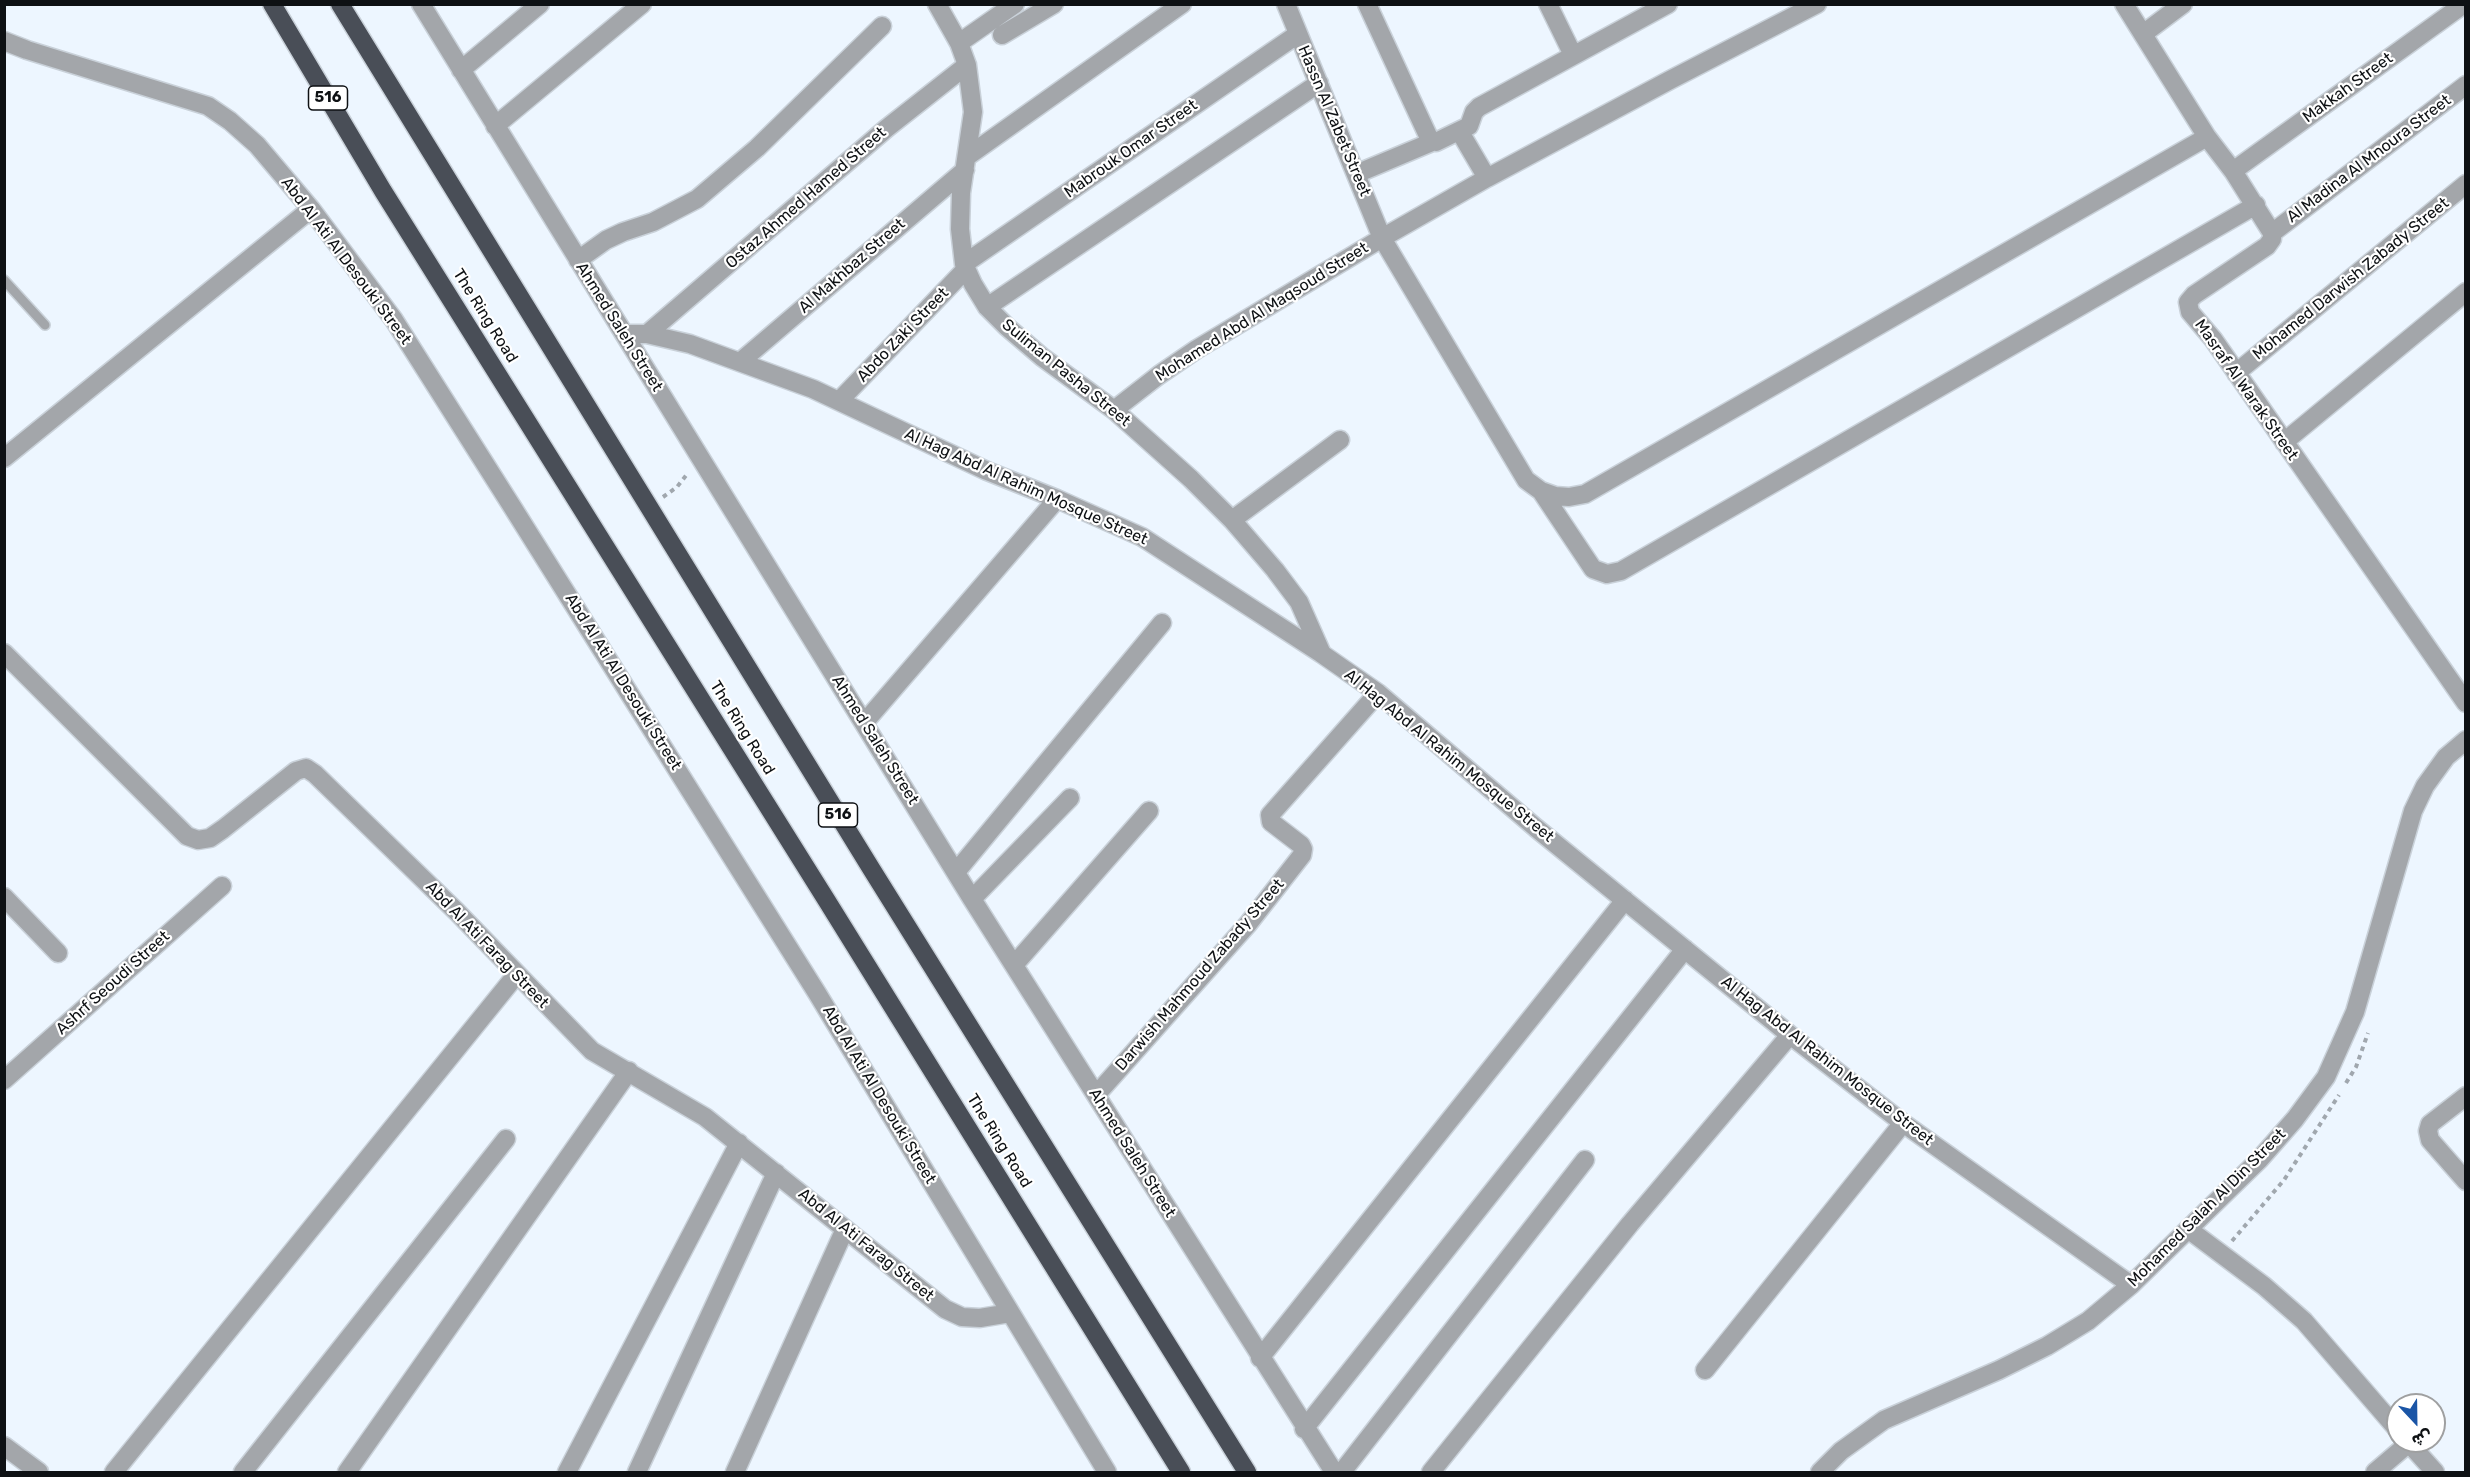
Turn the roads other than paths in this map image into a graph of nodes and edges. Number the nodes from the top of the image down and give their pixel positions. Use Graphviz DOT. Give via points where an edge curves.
graph roads {
  1 [pos="272,4"];
  2 [pos="340,4"];
  3 [pos="421,4"];
  4 [pos="540,4"];
  5 [pos="642,4"];
  6 [pos="937,4"];
  7 [pos="1015,4"];
  8 [pos="1054,4"];
  9 [pos="1182,4"];
  10 [pos="1286,4"];
  11 [pos="1367,4"];
  12 [pos="1548,4"];
  13 [pos="1668,4"];
  14 [pos="1818,4"];
  15 [pos="2124,4"];
  16 [pos="2183,4"];
  17 [pos="2464,4"];
  18 [pos="882,26"];
  19 [pos="1298,34"];
  20 [pos="2143,34"];
  21 [pos="1002,36"];
  22 [pos="4,41"];
  23 [pos="959,43"];
  24 [pos="1573,55"];
  25 [pos="967,65"];
  26 [pos="461,70"];
  27 [pos="1319,83"];
  28 [pos="2466,85"];
  29 [pos="495,126"];
  30 [pos="1460,132"];
  31 [pos="2207,137"];
  32 [pos="1432,142"];
  33 [pos="966,163"];
  34 [pos="2233,171"];
  35 [pos="1356,174"];
  36 [pos="1487,178"];
  37 [pos="2466,184"];
  38 [pos="2256,205"];
  39 [pos="311,209"];
  40 [pos="2272,233"];
  41 [pos="1382,238"];
  42 [pos="578,260"];
  43 [pos="965,267"];
  44 [pos="4,280"];
  45 [pos="2466,292"];
  46 [pos="987,307"];
  47 [pos="45,325"];
  48 [pos="624,334"];
  49 [pos="647,334"];
  50 [pos="740,362"];
  51 [pos="2236,373"];
  52 [pos="839,401"];
  53 [pos="1114,410"];
  54 [pos="1340,440"];
  55 [pos="2284,442"];
  56 [pos="4,458"];
  57 [pos="1541,491"];
  58 [pos="1057,499"];
  59 [pos="1232,520"];
  60 [pos="1162,623"];
  61 [pos="4,653"];
  62 [pos="1322,654"];
  63 [pos="1378,693"];
  64 [pos="2466,703"];
  65 [pos="864,723"];
  66 [pos="2466,740"];
  67 [pos="1070,798"];
  68 [pos="1149,810"];
  69 [pos="956,872"];
  70 [pos="222,886"];
  71 [pos="4,897"];
  72 [pos="972,898"];
  73 [pos="1625,900"];
  74 [pos="1685,949"];
  75 [pos="58,953"];
  76 [pos="1014,965"];
  77 [pos="517,974"];
  78 [pos="1790,1035"];
  79 [pos="629,1071"];
  80 [pos="4,1080"];
  81 [pos="1096,1095"];
  82 [pos="2466,1096"];
  83 [pos="1904,1123"];
  84 [pos="506,1139"];
  85 [pos="739,1143"];
  86 [pos="1585,1160"];
  87 [pos="776,1173"];
  88 [pos="2466,1181"];
  89 [pos="846,1229"];
  90 [pos="2188,1229"];
  91 [pos="2132,1285"];
  92 [pos="1010,1314"];
  93 [pos="1260,1358"];
  94 [pos="1705,1370"];
  95 [pos="2386,1416"];
  96 [pos="1304,1429"];
  97 [pos="4,1446"];
  98 [pos="2392,1453"];
  99 [pos="2418,1453"];
  100 [pos="39,1473"];
  101 [pos="114,1473"];
  102 [pos="243,1473"];
  103 [pos="347,1473"];
  104 [pos="567,1473"];
  105 [pos="637,1473"];
  106 [pos="735,1473"];
  107 [pos="1107,1473"];
  108 [pos="1181,1473"];
  109 [pos="1247,1473"];
  110 [pos="1334,1473"];
  111 [pos="1342,1473"];
  112 [pos="1431,1473"];
  113 [pos="1820,1473"];
  114 [pos="2375,1473"];
  115 [pos="2435,1473"];
  1 -- 108 [label="highway, The Ring Road / 516" via="383,191"];
  2 -- 109 [label="highway, 516"];
  3 -- 26 [label="street, Ahmed Saleh Street"];
  4 -- 26 [label="street"];
  5 -- 29 [label="street"];
  6 -- 23 [label="street, Suliman Pasha Street"];
  7 -- 23 [label="street"];
  8 -- 21 [label="street"];
  9 -- 33 [label="street, Al Makhbaz Street"];
  10 -- 19 [label="street, Hassn Al Zabet Street"];
  11 -- 32 [label="street"];
  12 -- 24 [label="street"];
  13 -- 24 [label="street"];
  14 -- 36 [label="street, Mohamed Abd Al Maqsoud Street"];
  15 -- 20 [label="street"];
  16 -- 20 [label="street"];
  17 -- 34 [label="street, Makkah Street"];
  18 -- 42 [label="street" via="757,148 697,200 614,236"];
  19 -- 27 [label="street, Hassn Al Zabet Street"];
  19 -- 43 [label="street, Mabrouk Omar Street"];
  20 -- 31 [label="street"];
  22 -- 39 [label="street, Abd Al Ati Al Desouki Street" via="207,106 257,145"];
  23 -- 25 [label="street, Suliman Pasha Street"];
  24 -- 30 [label="street" via="1479,107 1469,126"];
  25 -- 33 [label="street, Suliman Pasha Street" via="973,112"];
  25 -- 49 [label="street, Ostaz Ahmed Hamed Street" via="887,128"];
  26 -- 29 [label="street, Ahmed Saleh Street"];
  27 -- 35 [label="street, Hassn Al Zabet Street"];
  27 -- 46 [label="street"];
  28 -- 40 [label="street, Al Madina Al Mnoura Street"];
  29 -- 42 [label="street, Ahmed Saleh Street"];
  30 -- 32 [label="street"];
  30 -- 36 [label="street"];
  31 -- 34 [label="street"];
  31 -- 57 [label="street" via="1585,494 1569,497"];
  32 -- 35 [label="street"];
  33 -- 43 [label="street, Suliman Pasha Street" via="960,229"];
  33 -- 50 [label="street, Al Makhbaz Street"];
  34 -- 38 [label="street"];
  35 -- 41 [label="street, Hassn Al Zabet Street"];
  36 -- 41 [label="street, Mohamed Abd Al Maqsoud Street"];
  37 -- 51 [label="street, Mohamed Darwish Zabady Street"];
  38 -- 40 [label="street"];
  38 -- 57 [label="street, Hassn Al Zabet Street" via="1621,571 1607,574 1593,569"];
  39 -- 56 [label="street"];
  39 -- 92 [label="street, Abd Al Ati Al Desouki Street" via="394,320 513,508 818,993"];
  40 -- 51 [label="street, Masraf Al Warak Street" via="2267,246 2188,302 2190,312"];
  41 -- 53 [label="street, Mohamed Abd Al Maqsoud Street" via="1197,349"];
  41 -- 57 [label="street, Hassn Al Zabet Street" via="1526,480"];
  42 -- 48 [label="street, Ahmed Saleh Street"];
  43 -- 46 [label="street, Suliman Pasha Street"];
  43 -- 52 [label="street, Abdo Zaki Street"];
  44 -- 47 [label="lane"];
  45 -- 55 [label="street"];
  46 -- 53 [label="street, Suliman Pasha Street" via="1042,357"];
  48 -- 49 [label="street, Al Hag Abd Al Rahim Mosque Street"];
  48 -- 65 [label="street, Ahmed Saleh Street"];
  49 -- 50 [label="street, Al Hag Abd Al Rahim Mosque Street"];
  50 -- 52 [label="street, Al Hag Abd Al Rahim Mosque Street"];
  51 -- 55 [label="street, Masraf Al Warak Street"];
  52 -- 58 [label="street, Al Hag Abd Al Rahim Mosque Street" via="987,471"];
  53 -- 59 [label="street, Suliman Pasha Street"];
  54 -- 59 [label="street"];
  55 -- 64 [label="street, Masraf Al Warak Street"];
  58 -- 62 [label="street, Al Hag Abd Al Rahim Mosque Street" via="1142,537"];
  58 -- 65 [label="street"];
  59 -- 62 [label="street, Suliman Pasha Street" via="1299,602"];
  60 -- 69 [label="street"];
  61 -- 77 [label="street, Abd Al Ati Farag Street" via="187,836 198,840 210,838 296,771 306,768"];
  62 -- 63 [label="street, Al Hag Abd Al Rahim Mosque Street"];
  63 -- 73 [label="street, Al Hag Abd Al Rahim Mosque Street"];
  63 -- 81 [label="street, Darwish Mahmoud Zabady Street" via="1270,815 1271,822 1301,845 1302,855 1248,924"];
  65 -- 69 [label="street, Ahmed Saleh Street"];
  66 -- 90 [label="street, Mohamed Salah Al Din Street" via="2446,757 2413,811 2355,1012 2326,1077 2259,1160"];
  67 -- 72 [label="street"];
  68 -- 76 [label="street"];
  69 -- 72 [label="street, Ahmed Saleh Street"];
  70 -- 80 [label="street, Ashrf Seoudi Street"];
  71 -- 75 [label="street"];
  72 -- 76 [label="street, Ahmed Saleh Street"];
  73 -- 74 [label="street, Al Hag Abd Al Rahim Mosque Street"];
  73 -- 93 [label="street"];
  74 -- 78 [label="street, Al Hag Abd Al Rahim Mosque Street"];
  74 -- 96 [label="street"];
  76 -- 81 [label="street, Ahmed Saleh Street"];
  77 -- 79 [label="street, Abd Al Ati Farag Street" via="592,1051"];
  77 -- 101 [label="street"];
  78 -- 83 [label="street, Al Hag Abd Al Rahim Mosque Street"];
  78 -- 112 [label="street" via="1630,1224"];
  79 -- 85 [label="street, Abd Al Ati Farag Street" via="705,1117"];
  79 -- 103 [label="street"];
  81 -- 93 [label="street, Ahmed Saleh Street"];
  82 -- 88 [label="street" via="2430,1124 2428,1131 2430,1140"];
  83 -- 91 [label="street, Al Hag Abd Al Rahim Mosque Street"];
  83 -- 94 [label="street"];
  84 -- 102 [label="street"];
  85 -- 87 [label="street, Abd Al Ati Farag Street"];
  85 -- 104 [label="street"];
  86 -- 111 [label="street"];
  87 -- 89 [label="street, Abd Al Ati Farag Street"];
  87 -- 105 [label="street"];
  89 -- 92 [label="street, Abd Al Ati Farag Street" via="945,1309 962,1317"];
  89 -- 106 [label="street"];
  90 -- 91 [label="street, Mohamed Salah Al Din Street"];
  90 -- 95 [label="street" via="2304,1321"];
  91 -- 113 [label="street, Mohamed Salah Al Din Street" via="2088,1321 2047,1346 1884,1420 1841,1451"];
  92 -- 107 [label="street, Abd Al Ati Al Desouki Street"];
  93 -- 96 [label="street, Ahmed Saleh Street"];
  96 -- 110 [label="street, Ahmed Saleh Street"];
  97 -- 100 [label="street"];
  98 -- 114 [label="street"];
  99 -- 115 [label="street"];
}
